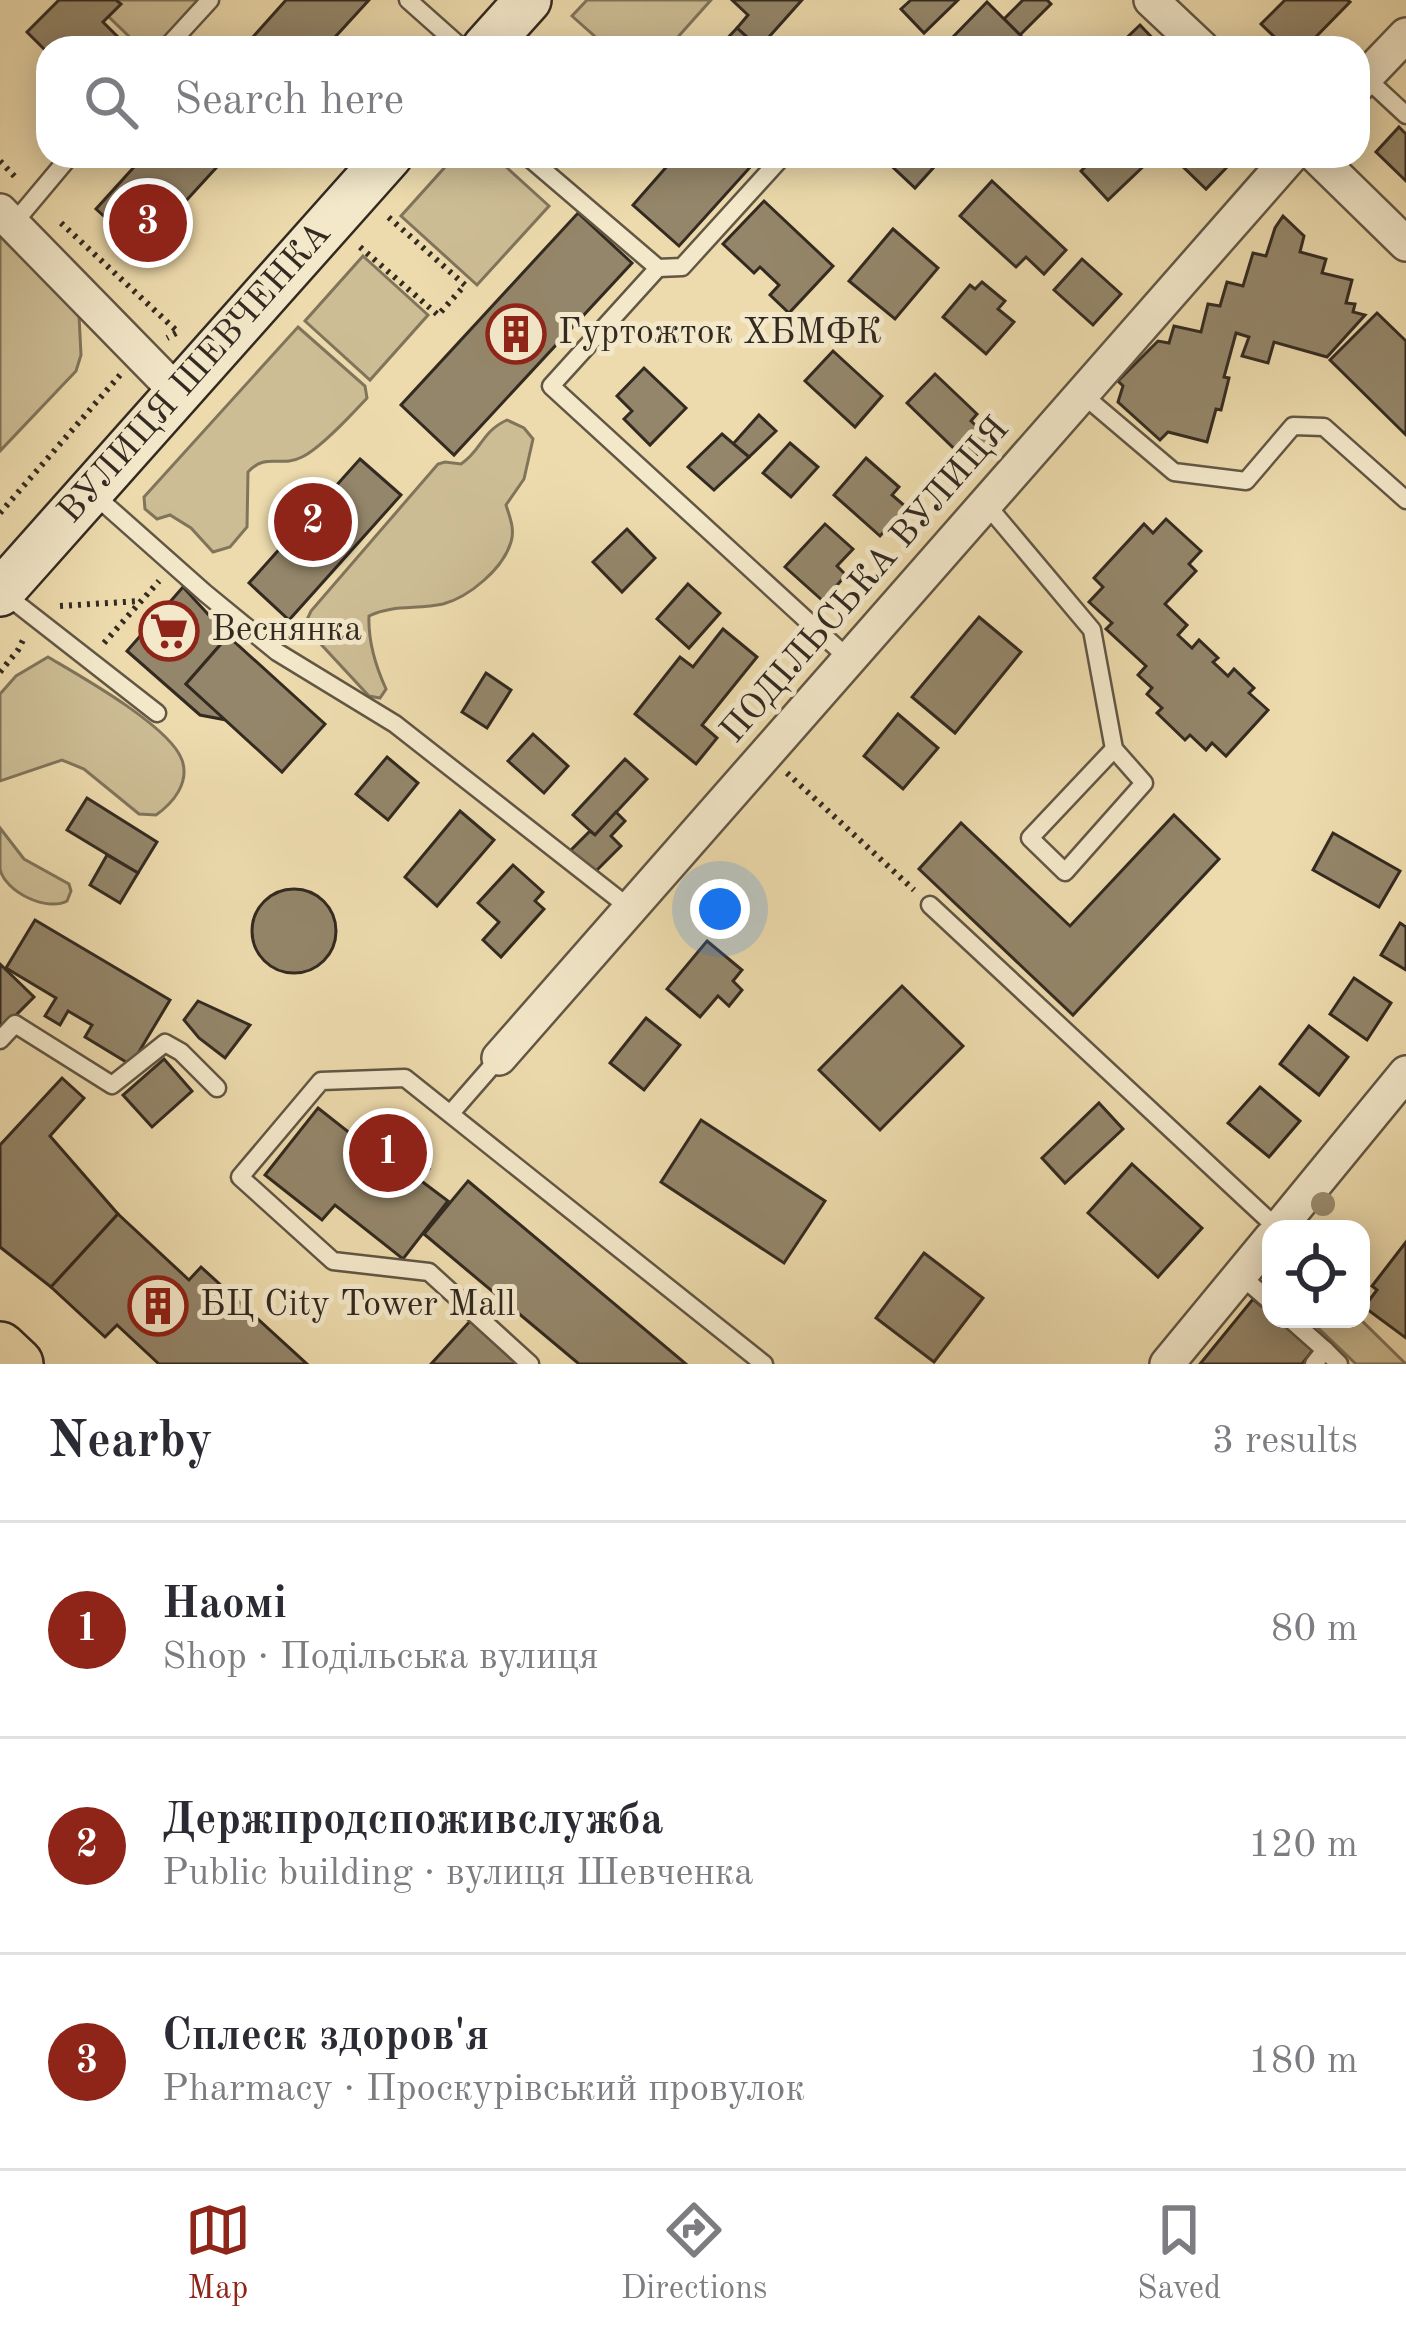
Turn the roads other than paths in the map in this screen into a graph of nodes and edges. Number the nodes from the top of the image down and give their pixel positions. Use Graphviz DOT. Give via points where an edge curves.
graph roads {
  1 [pos="210,0"];
  2 [pos="408,0"];
  3 [pos="528,0"];
  4 [pos="1151,0"];
  5 [pos="177,36"];
  6 [pos="448,36"];
  7 [pos="496,36"];
  8 [pos="1189,36"];
  9 [pos="1406,36"];
  10 [pos="1370,73"];
  11 [pos="1370,87"];
  12 [pos="1406,115"];
  13 [pos="58,168"];
  14 [pos="378,168"];
  15 [pos="541,168"];
  16 [pos="772,168"];
  17 [pos="1280,168"];
  18 [pos="1328,168"];
  19 [pos="6,218"];
  20 [pos="1406,244"];
  21 [pos="658,268"];
  22 [pos="178,393"];
  23 [pos="1082,394"];
  24 [pos="93,489"];
  25 [pos="1406,500"];
  26 [pos="986,504"];
  27 [pos="1,592"];
  28 [pos="849,659"];
  29 [pos="157,712"];
  30 [pos="1114,749"];
  31 [pos="930,905"];
  32 [pos="631,909"];
  33 [pos="0,1040"];
  34 [pos="499,1058"];
  35 [pos="1405,1078"];
  36 [pos="217,1088"];
  37 [pos="451,1113"];
  38 [pos="1268,1220"];
  39 [pos="1286,1220"];
  40 [pos="1262,1249"];
  41 [pos="1240,1275"];
  42 [pos="1262,1294"];
  43 [pos="1297,1328"];
  44 [pos="0,1348"];
  45 [pos="1319,1357"];
  46 [pos="17,1364"];
  47 [pos="530,1364"];
  48 [pos="764,1364"];
  49 [pos="1167,1364"];
  50 [pos="1339,1364"];
  1 -- 5 [label="lane"];
  2 -- 6 [label="lane"];
  3 -- 7 [label="main road"];
  4 -- 8 [label="street"];
  9 -- 10 [label="street"];
  11 -- 12 [label="lane"];
  13 -- 19 [label="lane"];
  14 -- 22 [label="main road, ВУЛИЦЯ ШЕВЧЕНКА"];
  15 -- 21 [label="lane"];
  16 -- 21 [label="lane" via="682,267"];
  17 -- 23 [label="street, ПОДІЛЬСЬКА ВУЛИЦЯ"];
  18 -- 20 [label="street"];
  19 -- 22 [label="street"];
  21 -- 28 [label="lane" via="551,386"];
  22 -- 24 [label="main road, ВУЛИЦЯ ШЕВЧЕНКА"];
  23 -- 25 [label="lane" via="1174,472 1246,481 1293,426 1324,427"];
  23 -- 26 [label="street, ПОДІЛЬСЬКА ВУЛИЦЯ"];
  24 -- 27 [label="main road, ВУЛИЦЯ ШЕВЧЕНКА"];
  24 -- 32 [label="lane" via="277,652 394,724"];
  26 -- 28 [label="street, ПОДІЛЬСЬКА ВУЛИЦЯ"];
  26 -- 30 [label="lane" via="1092,630"];
  27 -- 29 [label="lane"];
  28 -- 32 [label="street, ПОДІЛЬСЬКА ВУЛИЦЯ"];
  30 -- 30 [label="lane" via="1144,783 1065,872 1030,838"];
  31 -- 38 [label="lane"];
  32 -- 34 [label="street, ПОДІЛЬСЬКА ВУЛИЦЯ"];
  33 -- 36 [label="lane" via="15,1024 112,1085 164,1043"];
  34 -- 37 [label="lane"];
  35 -- 39 [label="street"];
  37 -- 47 [label="lane" via="405,1078 321,1081 240,1177 333,1261 429,1272"];
  37 -- 48 [label="lane"];
  40 -- 41 [label="street"];
  41 -- 42 [label="lane"];
  41 -- 49 [label="street"];
  43 -- 45 [label="lane"];
  44 -- 46 [label="main road"];
  45 -- 50 [label="lane"];
}
